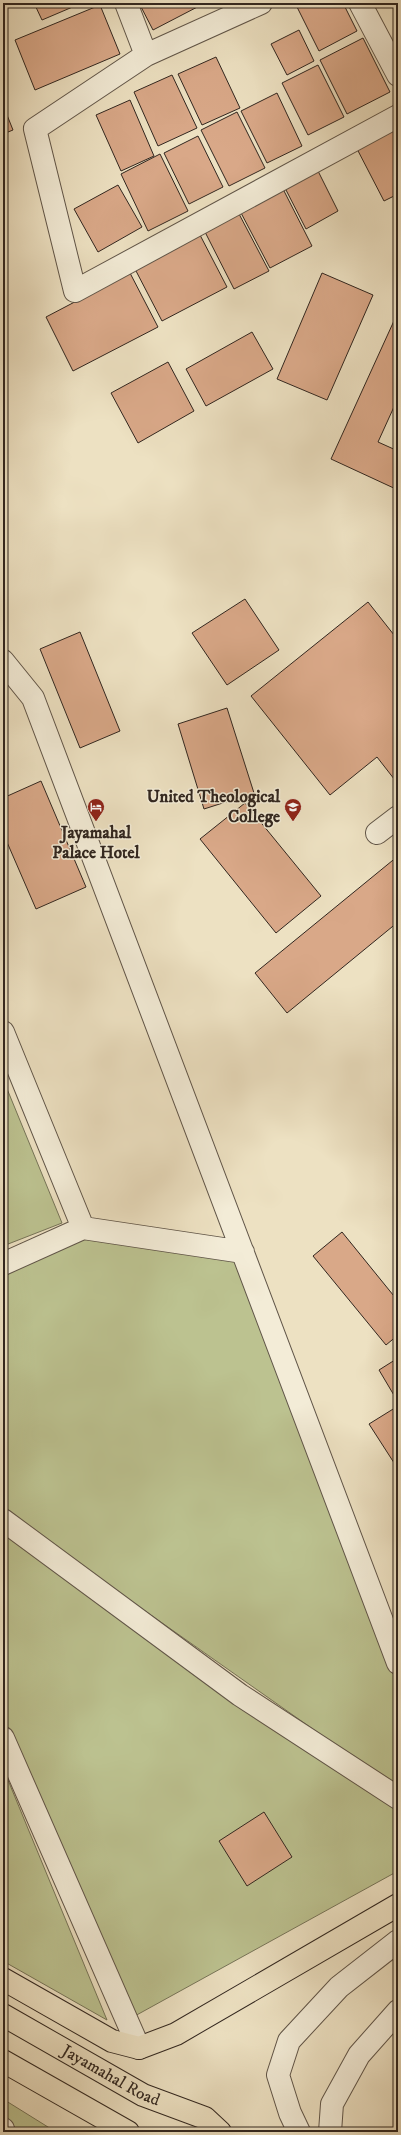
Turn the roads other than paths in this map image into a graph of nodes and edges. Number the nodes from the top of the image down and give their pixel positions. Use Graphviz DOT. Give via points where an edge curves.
graph roads {
  1 [pos="126,3"];
  2 [pos="261,3"];
  3 [pos="360,3"];
  4 [pos="146,55"];
  5 [pos="398,75"];
  6 [pos="398,116"];
  7 [pos="3,661"];
  8 [pos="398,817"];
  9 [pos="378,833"];
  10 [pos="3,1032"];
  11 [pos="83,1228"];
  12 [pos="243,1252"];
  13 [pos="3,1264"];
  14 [pos="3,1520"];
  15 [pos="398,1663"];
  16 [pos="3,1738"];
  17 [pos="398,1798"];
  18 [pos="398,1905"];
  19 [pos="398,1941"];
  20 [pos="3,1979"];
  21 [pos="398,2011"];
  22 [pos="3,2015"];
  23 [pos="139,2048"];
  24 [pos="3,2061"];
  25 [pos="128,2132"];
  26 [pos="220,2132"];
  27 [pos="299,2132"];
  28 [pos="330,2132"];
  1 -- 4 [label="street"];
  2 -- 4 [label="street"];
  3 -- 5 [label="street"];
  4 -- 6 [label="street" via="35,129 75,291"];
  7 -- 12 [label="street" via="33,698"];
  8 -- 9 [label="street"];
  10 -- 11 [label="street"];
  11 -- 12 [label="street"];
  11 -- 13 [label="street"];
  12 -- 15 [label="street"];
  14 -- 17 [label="street" via="240,1695"];
  16 -- 23 [label="street"];
  18 -- 23 [label="main road" via="176,2034"];
  19 -- 27 [label="street" via="339,1987 289,2041 278,2075 290,2114"];
  20 -- 23 [label="main road" via="112,2041"];
  21 -- 28 [label="street" via="359,2055 332,2104"];
  22 -- 26 [label="main road, Jayamahal Road" via="143,2095 205,2118"];
  24 -- 25 [label="main road"];
}
